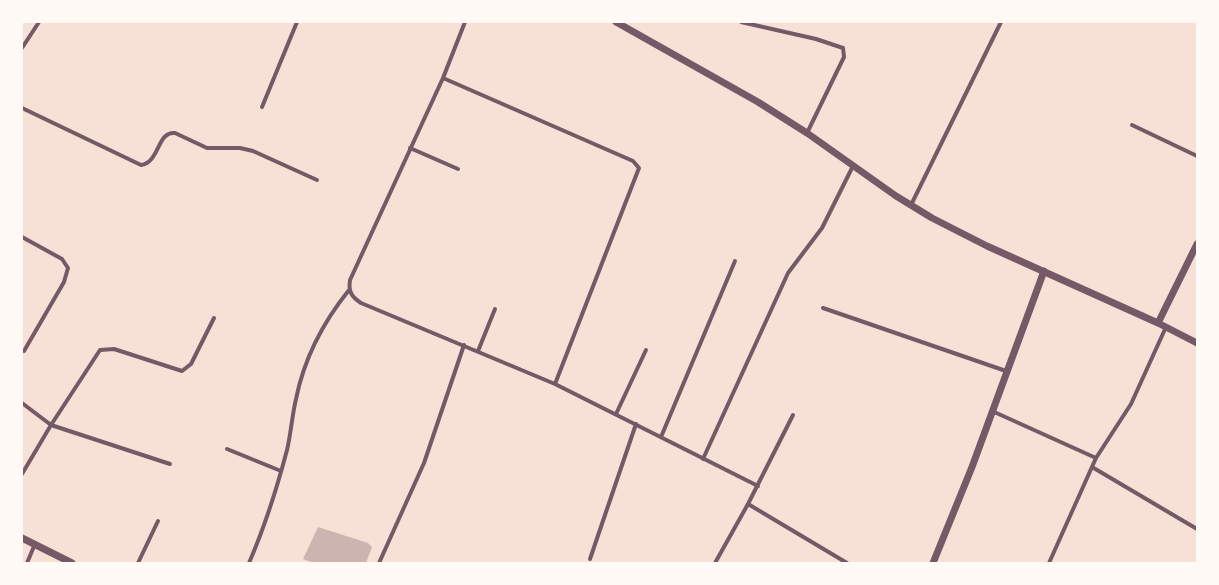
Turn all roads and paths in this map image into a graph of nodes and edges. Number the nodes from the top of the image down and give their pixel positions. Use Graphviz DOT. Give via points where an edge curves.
graph roads {
  1 [pos="39,22"];
  2 [pos="297,22"];
  3 [pos="465,22"];
  4 [pos="616,22"];
  5 [pos="741,22"];
  6 [pos="1001,22"];
  7 [pos="22,48"];
  8 [pos="444,78"];
  9 [pos="262,107"];
  10 [pos="22,108"];
  11 [pos="1132,125"];
  12 [pos="807,133"];
  13 [pos="410,148"];
  14 [pos="1197,156"];
  15 [pos="853,166"];
  16 [pos="458,169"];
  17 [pos="317,180"];
  18 [pos="911,206"];
  19 [pos="22,238"];
  20 [pos="1197,244"];
  21 [pos="735,261"];
  22 [pos="1044,270"];
  23 [pos="349,290"];
  24 [pos="824,308"];
  25 [pos="495,309"];
  26 [pos="214,318"];
  27 [pos="1158,323"];
  28 [pos="1166,327"];
  29 [pos="1197,343"];
  30 [pos="464,345"];
  31 [pos="646,350"];
  32 [pos="24,351"];
  33 [pos="478,351"];
  34 [pos="1006,371"];
  35 [pos="555,384"];
  36 [pos="22,403"];
  37 [pos="991,411"];
  38 [pos="616,414"];
  39 [pos="793,415"];
  40 [pos="636,424"];
  41 [pos="51,425"];
  42 [pos="661,437"];
  43 [pos="227,449"];
  44 [pos="1096,458"];
  45 [pos="703,459"];
  46 [pos="170,464"];
  47 [pos="1092,467"];
  48 [pos="281,471"];
  49 [pos="22,474"];
  50 [pos="758,486"];
  51 [pos="748,504"];
  52 [pos="158,521"];
  53 [pos="1197,529"];
  54 [pos="22,538"];
  55 [pos="35,544"];
  56 [pos="590,559"];
  57 [pos="27,563"];
  58 [pos="72,563"];
  59 [pos="138,563"];
  60 [pos="249,563"];
  61 [pos="379,563"];
  62 [pos="715,563"];
  63 [pos="847,563"];
  64 [pos="933,563"];
  65 [pos="1049,563"];
  1 -- 7 [label="street"];
  2 -- 9 [label="street"];
  3 -- 8 [label="street"];
  4 -- 12 [label="street" via="758,102"];
  5 -- 12 [label="street" via="816,39 843,48 844,57"];
  6 -- 18 [label="street"];
  8 -- 13 [label="street"];
  8 -- 35 [label="street" via="633,161 639,168"];
  10 -- 17 [label="street" via="141,165 153,158 169,133 175,133 207,148 240,148 253,151"];
  11 -- 14 [label="street"];
  12 -- 15 [label="street"];
  13 -- 16 [label="street"];
  13 -- 23 [label="street" via="350,280"];
  15 -- 18 [label="street"];
  15 -- 45 [label="street" via="822,228 788,274"];
  18 -- 22 [label="street" via="987,246"];
  19 -- 32 [label="street" via="62,259 68,268 64,282"];
  20 -- 27 [label="street"];
  21 -- 42 [label="street"];
  22 -- 27 [label="street"];
  22 -- 34 [label="street"];
  23 -- 30 [label="street" via="351,296 361,303"];
  23 -- 48 [label="street" via="326,323 306,367 296,397 290,437"];
  24 -- 34 [label="street"];
  25 -- 33 [label="street"];
  26 -- 41 [label="street" via="191,364 182,371 114,349 100,350"];
  27 -- 28 [label="street"];
  28 -- 29 [label="street"];
  28 -- 44 [label="street" via="1131,404"];
  30 -- 33 [label="street"];
  30 -- 61 [label="street" via="424,463"];
  31 -- 38 [label="street"];
  33 -- 35 [label="street"];
  34 -- 37 [label="street"];
  35 -- 38 [label="street"];
  36 -- 41 [label="street"];
  37 -- 44 [label="street"];
  37 -- 64 [label="street"];
  38 -- 40 [label="street"];
  39 -- 50 [label="street"];
  40 -- 42 [label="street"];
  40 -- 56 [label="street"];
  41 -- 46 [label="street"];
  41 -- 49 [label="street"];
  42 -- 45 [label="street"];
  43 -- 48 [label="street"];
  44 -- 47 [label="street"];
  45 -- 50 [label="street"];
  47 -- 53 [label="street"];
  47 -- 65 [label="street"];
  48 -- 60 [label="street"];
  50 -- 51 [label="street"];
  51 -- 62 [label="street"];
  51 -- 63 [label="street"];
  52 -- 59 [label="street"];
  54 -- 55 [label="street"];
  55 -- 57 [label="street"];
  55 -- 58 [label="street"];
}
